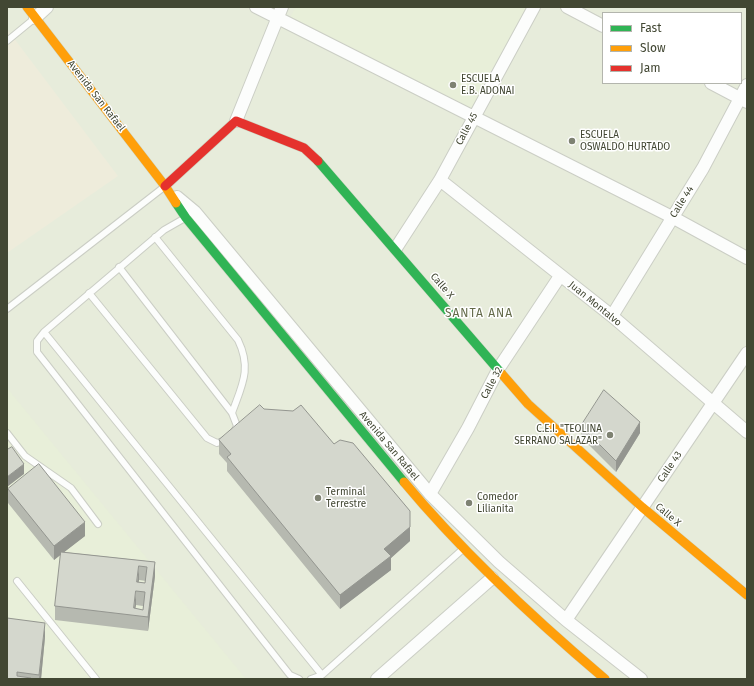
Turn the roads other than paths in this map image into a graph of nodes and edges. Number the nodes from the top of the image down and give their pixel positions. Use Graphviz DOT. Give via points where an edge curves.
graph roads {
  1 [pos="27,7"];
  2 [pos="47,7"];
  3 [pos="256,7"];
  4 [pos="534,7"];
  5 [pos="567,7"];
  6 [pos="279,12"];
  7 [pos="36,18"];
  8 [pos="602,25"];
  9 [pos="7,41"];
  10 [pos="713,84"];
  11 [pos="747,85"];
  12 [pos="744,100"];
  13 [pos="473,117"];
  14 [pos="236,121"];
  15 [pos="440,180"];
  16 [pos="165,186"];
  17 [pos="672,217"];
  18 [pos="186,218"];
  19 [pos="155,237"];
  20 [pos="396,248"];
  21 [pos="747,258"];
  22 [pos="119,268"];
  23 [pos="560,276"];
  24 [pos="89,293"];
  25 [pos="7,309"];
  26 [pos="612,316"];
  27 [pos="44,332"];
  28 [pos="747,353"];
  29 [pos="499,368"];
  30 [pos="712,403"];
  31 [pos="232,413"];
  32 [pos="747,432"];
  33 [pos="7,433"];
  34 [pos="430,494"];
  35 [pos="642,507"];
  36 [pos="98,524"];
  37 [pos="463,549"];
  38 [pos="492,578"];
  39 [pos="17,582"];
  40 [pos="747,595"];
  41 [pos="566,620"];
  42 [pos="322,675"];
  43 [pos="593,675"];
  44 [pos="96,679"];
  45 [pos="299,679"];
  46 [pos="311,679"];
  47 [pos="378,679"];
  48 [pos="605,679"];
  49 [pos="641,679"];
  1 -- 7 [label="street, Avenida San Rafael"];
  2 -- 7 [label="street"];
  3 -- 6 [label="street"];
  4 -- 13 [label="street, Calle 45"];
  5 -- 8 [label="street"];
  6 -- 13 [label="street"];
  6 -- 14 [label="street"];
  7 -- 9 [label="lane"];
  7 -- 16 [label="street, Avenida San Rafael"];
  10 -- 12 [label="street"];
  11 -- 12 [label="street, Calle 44"];
  12 -- 17 [label="street, Calle 44"];
  13 -- 15 [label="street, Calle 45"];
  13 -- 17 [label="street"];
  14 -- 16 [label="street"];
  14 -- 20 [label="street, Calle X" via="304,148 312,154"];
  15 -- 20 [label="street, Calle 45"];
  15 -- 23 [label="street, Juan Montalvo"];
  16 -- 18 [label="street, Avenida San Rafael"];
  16 -- 25 [label="lane"];
  16 -- 34 [label="street, Avenida San Rafael" via="195,212"];
  17 -- 21 [label="street"];
  17 -- 26 [label="street, Calle 44"];
  18 -- 19 [label="lane"];
  18 -- 37 [label="street, Avenida San Rafael" via="423,505"];
  19 -- 22 [label="lane"];
  19 -- 31 [label="lane" via="238,340 244,351 246,374"];
  20 -- 29 [label="street, Calle X"];
  22 -- 24 [label="lane"];
  22 -- 31 [label="lane"];
  23 -- 26 [label="street, Juan Montalvo"];
  23 -- 29 [label="street, Calle 32"];
  24 -- 27 [label="lane"];
  24 -- 31 [label="lane" via="207,438 217,443 228,439 237,426"];
  26 -- 30 [label="street, Juan Montalvo"];
  27 -- 42 [label="lane"];
  27 -- 45 [label="lane" via="37,341 37,352 290,675"];
  28 -- 30 [label="street, Calle 43"];
  29 -- 34 [label="street, Calle 32"];
  29 -- 35 [label="street, Calle X" via="528,404"];
  30 -- 32 [label="street, Juan Montalvo"];
  30 -- 35 [label="street, Calle 43"];
  33 -- 36 [label="lane" via="25,456 71,488"];
  34 -- 41 [label="street, Avenida San Rafael" via="499,562"];
  35 -- 40 [label="street, Calle X"];
  35 -- 41 [label="street, Calle 43"];
  37 -- 38 [label="street, Avenida San Rafael"];
  37 -- 42 [label="lane"];
  38 -- 43 [label="street, Avenida San Rafael"];
  38 -- 47 [label="street"];
  39 -- 44 [label="lane"];
  41 -- 49 [label="street, Avenida San Rafael"];
  42 -- 46 [label="lane"];
  43 -- 48 [label="street, Avenida San Rafael"];
}
